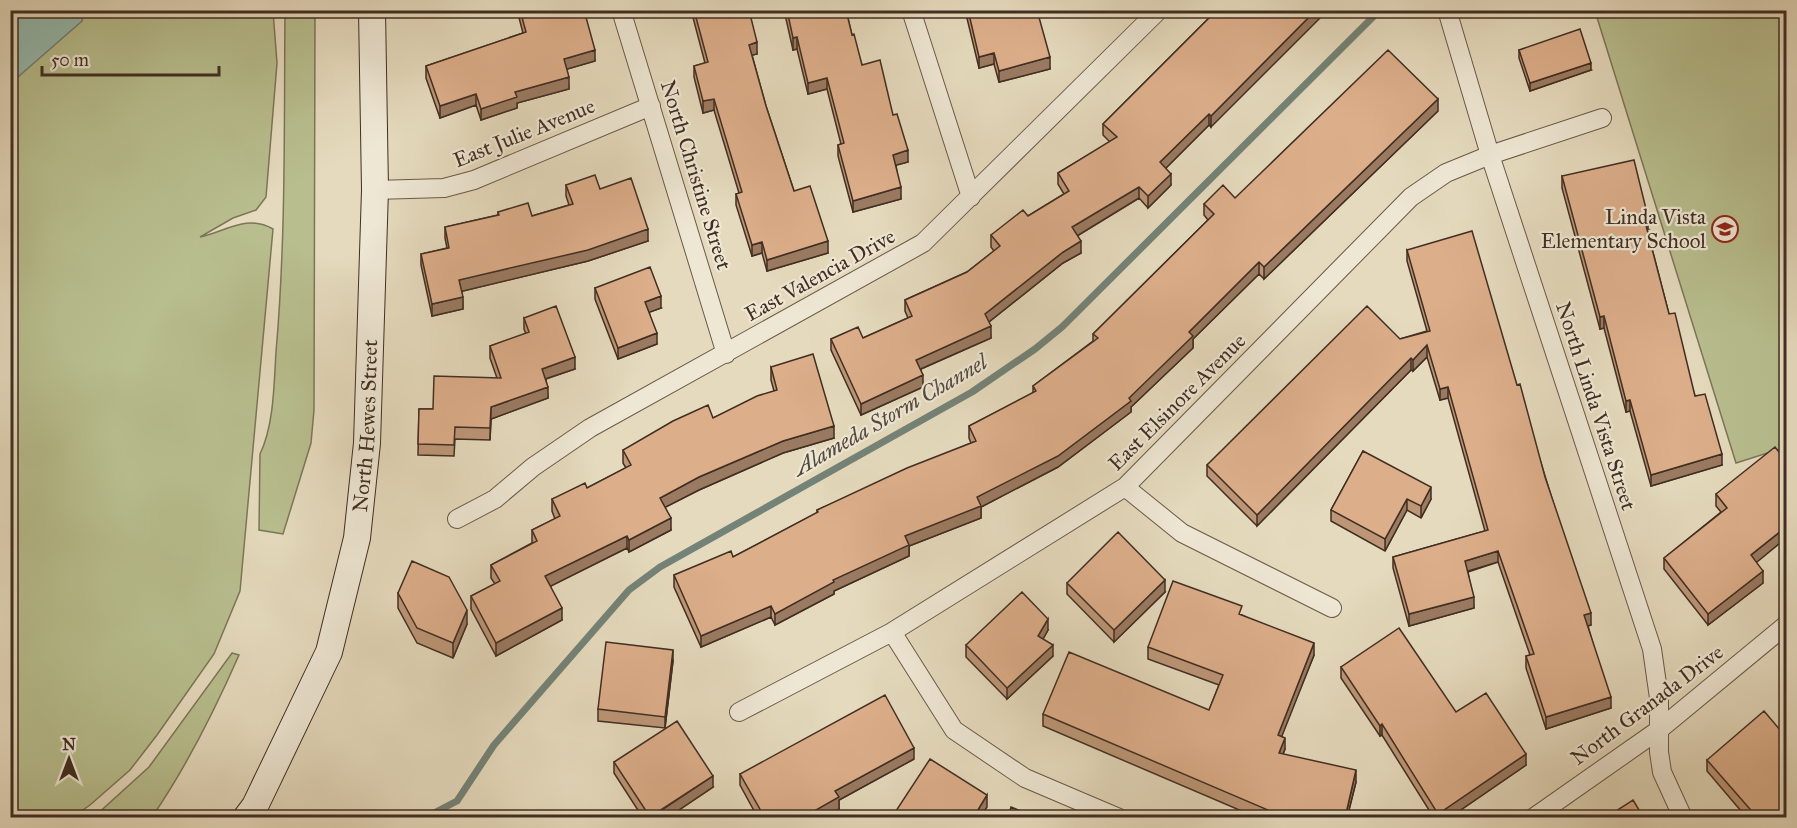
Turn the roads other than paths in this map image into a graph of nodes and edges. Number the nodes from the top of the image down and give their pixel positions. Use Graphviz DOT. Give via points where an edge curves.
graph roads {
  1 [pos="372,10"];
  2 [pos="621,10"];
  3 [pos="911,10"];
  4 [pos="1159,10"];
  5 [pos="1447,10"];
  6 [pos="651,106"];
  7 [pos="1602,118"];
  8 [pos="1490,155"];
  9 [pos="375,190"];
  10 [pos="971,197"];
  11 [pos="726,354"];
  12 [pos="1125,487"];
  13 [pos="457,519"];
  14 [pos="1332,608"];
  15 [pos="1786,625"];
  16 [pos="892,632"];
  17 [pos="740,712"];
  18 [pos="1660,729"];
  19 [pos="246,818"];
  20 [pos="1119,818"];
  21 [pos="1533,818"];
  22 [pos="1683,818"];
  1 -- 9 [label="main road, North Hewes Street"];
  2 -- 6 [label="street, North Christine Street"];
  3 -- 10 [label="street"];
  4 -- 10 [label="street, East Valencia Drive"];
  5 -- 8 [label="street, North Linda Vista Street"];
  6 -- 9 [label="street, East Julie Avenue" via="474,180 444,188"];
  6 -- 11 [label="street, North Christine Street"];
  7 -- 8 [label="street, East Elsinore Avenue"];
  8 -- 12 [label="street, East Elsinore Avenue" via="1446,173 1411,197"];
  8 -- 18 [label="street, North Linda Vista Street" via="1652,649"];
  9 -- 19 [label="main road, North Hewes Street" via="367,443 357,538 329,652"];
  10 -- 11 [label="street, East Valencia Drive" via="923,243"];
  11 -- 13 [label="street, East Valencia Drive" via="590,428 495,499"];
  12 -- 14 [label="street" via="1182,533"];
  12 -- 16 [label="street, East Elsinore Avenue"];
  15 -- 18 [label="street, North Granada Drive"];
  16 -- 17 [label="street, East Elsinore Avenue"];
  16 -- 20 [label="street" via="954,730 1025,778"];
  18 -- 21 [label="street, North Granada Drive"];
  18 -- 22 [label="street, North Linda Vista Street" via="1662,772"];
}
